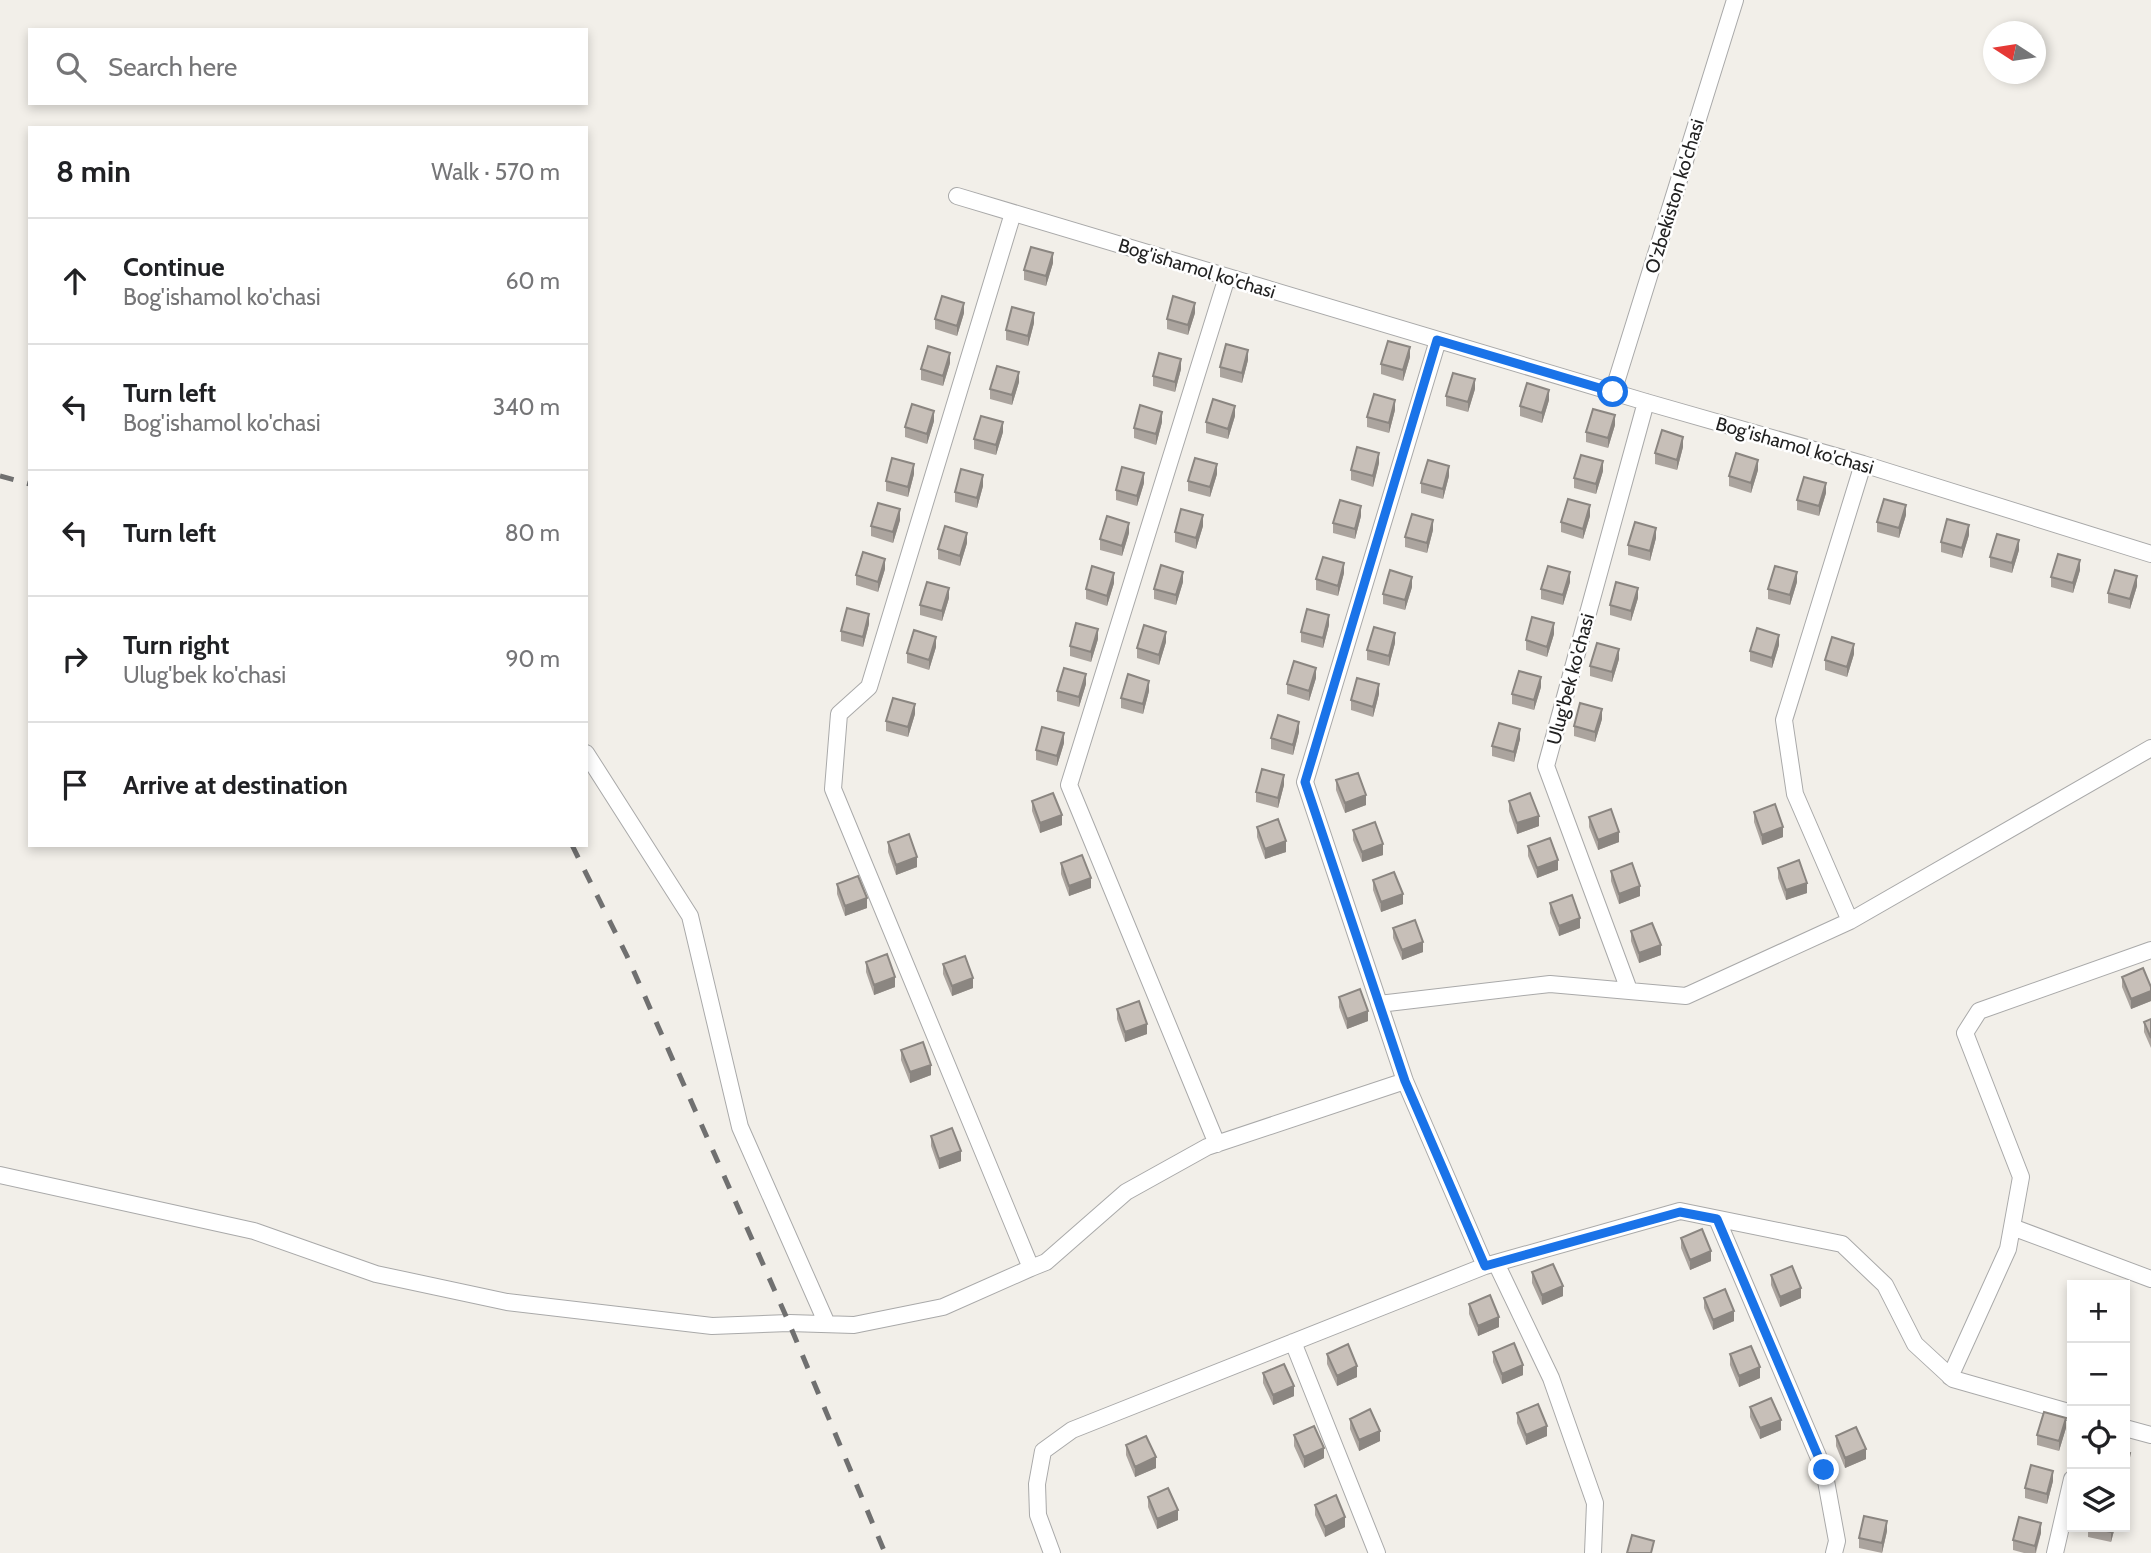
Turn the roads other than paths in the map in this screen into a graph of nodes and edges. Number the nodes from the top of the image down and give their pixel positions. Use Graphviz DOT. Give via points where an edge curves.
graph roads {
  1 [pos="1735,0"];
  2 [pos="957,196"];
  3 [pos="1013,213"];
  4 [pos="1227,277"];
  5 [pos="1437,340"];
  6 [pos="1613,392"];
  7 [pos="1646,402"];
  8 [pos="1863,464"];
  9 [pos="2151,554"];
  10 [pos="2151,748"];
  11 [pos="588,756"];
  12 [pos="1850,921"];
  13 [pos="2151,950"];
  14 [pos="1629,990"];
  15 [pos="1380,1004"];
  16 [pos="1405,1081"];
  17 [pos="1217,1144"];
  18 [pos="0,1175"];
  19 [pos="1717,1219"];
  20 [pos="2012,1227"];
  21 [pos="1491,1265"];
  22 [pos="1031,1268"];
  23 [pos="2151,1279"];
  24 [pos="827,1324"];
  25 [pos="1293,1342"];
  26 [pos="1950,1377"];
  27 [pos="2067,1412"];
  28 [pos="2130,1430"];
  29 [pos="2151,1436"];
  30 [pos="2067,1501"];
  31 [pos="1052,1553"];
  32 [pos="1377,1553"];
  33 [pos="1593,1553"];
  34 [pos="1834,1553"];
  35 [pos="2055,1553"];
  1 -- 6 [label="street, O'zbekiston ko'chasi"];
  2 -- 3 [label="street, Bog'ishamol ko'chasi"];
  3 -- 4 [label="street, Bog'ishamol ko'chasi"];
  3 -- 22 [label="street" via="869,687 839,714 833,789"];
  4 -- 5 [label="street, Bog'ishamol ko'chasi"];
  4 -- 17 [label="street" via="1069,785"];
  5 -- 6 [label="street, Bog'ishamol ko'chasi"];
  5 -- 15 [label="street" via="1305,782"];
  6 -- 7 [label="street, Bog'ishamol ko'chasi"];
  7 -- 8 [label="street, Bog'ishamol ko'chasi"];
  7 -- 14 [label="street, Ulug'bek ko'chasi" via="1546,766"];
  8 -- 9 [label="street, Bog'ishamol ko'chasi"];
  8 -- 12 [label="street" via="1784,720 1795,794"];
  10 -- 12 [label="street"];
  11 -- 24 [label="street" via="690,916 740,1127"];
  12 -- 14 [label="street" via="1686,996"];
  13 -- 20 [label="street" via="1979,1011 1965,1033 2021,1177"];
  14 -- 15 [label="street" via="1550,984"];
  15 -- 16 [label="street"];
  16 -- 17 [label="street"];
  16 -- 21 [label="street"];
  17 -- 22 [label="street" via="1126,1192 1046,1262"];
  18 -- 24 [label="street" via="254,1231 376,1274 507,1302 712,1326"];
  19 -- 21 [label="street" via="1680,1212"];
  19 -- 26 [label="street" via="1842,1244 1885,1285 1915,1344"];
  19 -- 34 [label="street" via="1824,1470 1837,1541"];
  20 -- 23 [label="street"];
  20 -- 26 [label="street" via="2008,1249"];
  21 -- 25 [label="street"];
  21 -- 33 [label="street" via="1551,1378 1595,1503"];
  22 -- 24 [label="street" via="943,1307 854,1325"];
  25 -- 31 [label="street" via="1072,1430 1043,1451 1038,1515"];
  25 -- 32 [label="street"];
  26 -- 27 [label="street"];
  28 -- 29 [label="street"];
  30 -- 35 [label="street"];
}
